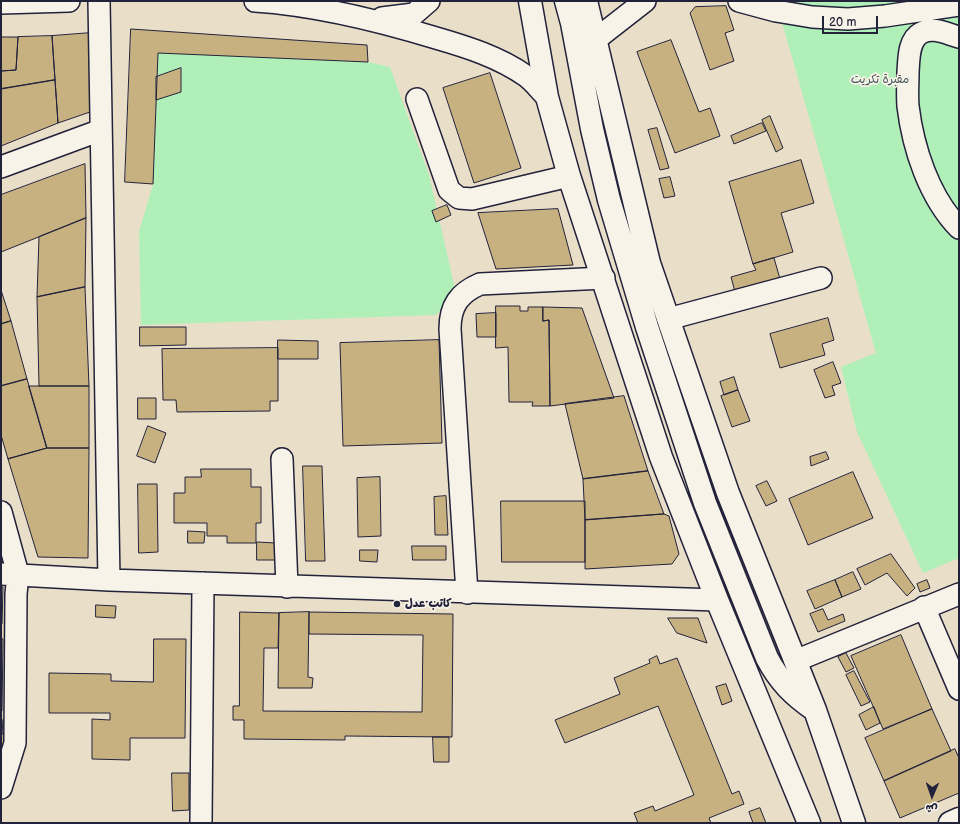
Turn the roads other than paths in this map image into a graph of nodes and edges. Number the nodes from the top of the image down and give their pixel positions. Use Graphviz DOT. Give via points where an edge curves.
graph roads {
  1 [pos="69,1"];
  2 [pos="99,1"];
  3 [pos="255,1"];
  4 [pos="429,1"];
  5 [pos="530,1"];
  6 [pos="566,1"];
  7 [pos="586,1"];
  8 [pos="645,1"];
  9 [pos="740,1"];
  10 [pos="1,3"];
  11 [pos="959,5"];
  12 [pos="916,12"];
  13 [pos="350,15"];
  14 [pos="921,33"];
  15 [pos="959,37"];
  16 [pos="595,40"];
  17 [pos="547,97"];
  18 [pos="417,99"];
  19 [pos="101,130"];
  20 [pos="1,168"];
  21 [pos="569,176"];
  22 [pos="959,228"];
  23 [pos="604,278"];
  24 [pos="821,278"];
  25 [pos="668,319"];
  26 [pos="282,460"];
  27 [pos="1,512"];
  28 [pos="10,574"];
  29 [pos="109,580"];
  30 [pos="204,583"];
  31 [pos="287,587"];
  32 [pos="467,593"];
  33 [pos="959,594"];
  34 [pos="717,600"];
  35 [pos="924,607"];
  36 [pos="795,661"];
  37 [pos="959,689"];
  38 [pos="816,710"];
  39 [pos="1,788"];
  40 [pos="959,819"];
  41 [pos="201,823"];
  42 [pos="809,823"];
  43 [pos="854,823"];
  44 [pos="950,823"];
  1 -- 10 [label="street"];
  2 -- 19 [label="street"];
  3 -- 13 [label="street"];
  4 -- 13 [label="street" via="414,14 387,19"];
  5 -- 17 [label="main road"];
  6 -- 38 [label="main road" via="609,200 647,327 705,503 770,665 792,693"];
  7 -- 16 [label="main road"];
  8 -- 16 [label="street"];
  9 -- 12 [label="street" via="812,17 848,19"];
  11 -- 12 [label="street"];
  12 -- 14 [label="street"];
  13 -- 17 [label="street" via="407,29 498,60 526,76"];
  14 -- 15 [label="street" via="935,30"];
  14 -- 22 [label="street" via="914,39 910,50 908,105 917,150 932,187 950,219"];
  16 -- 25 [label="main road" via="649,263"];
  17 -- 21 [label="main road"];
  18 -- 21 [label="street" via="449,190 459,198 472,199"];
  19 -- 20 [label="street"];
  19 -- 29 [label="street"];
  21 -- 23 [label="main road"];
  23 -- 32 [label="street" via="480,284 465,292 454,306 450,317 450,329"];
  23 -- 34 [label="main road" via="661,457"];
  24 -- 25 [label="street"];
  25 -- 36 [label="main road" via="728,493"];
  26 -- 31 [label="street"];
  27 -- 28 [label="street"];
  28 -- 29 [label="street"];
  28 -- 39 [label="street" via="16,594 15,743"];
  29 -- 30 [label="street"];
  30 -- 31 [label="street"];
  30 -- 41 [label="street"];
  31 -- 32 [label="street"];
  32 -- 34 [label="street"];
  33 -- 35 [label="street"];
  34 -- 42 [label="main road"];
  35 -- 36 [label="street"];
  35 -- 37 [label="street"];
  36 -- 38 [label="main road"];
  38 -- 43 [label="main road"];
  40 -- 44 [label="main road"];
}
